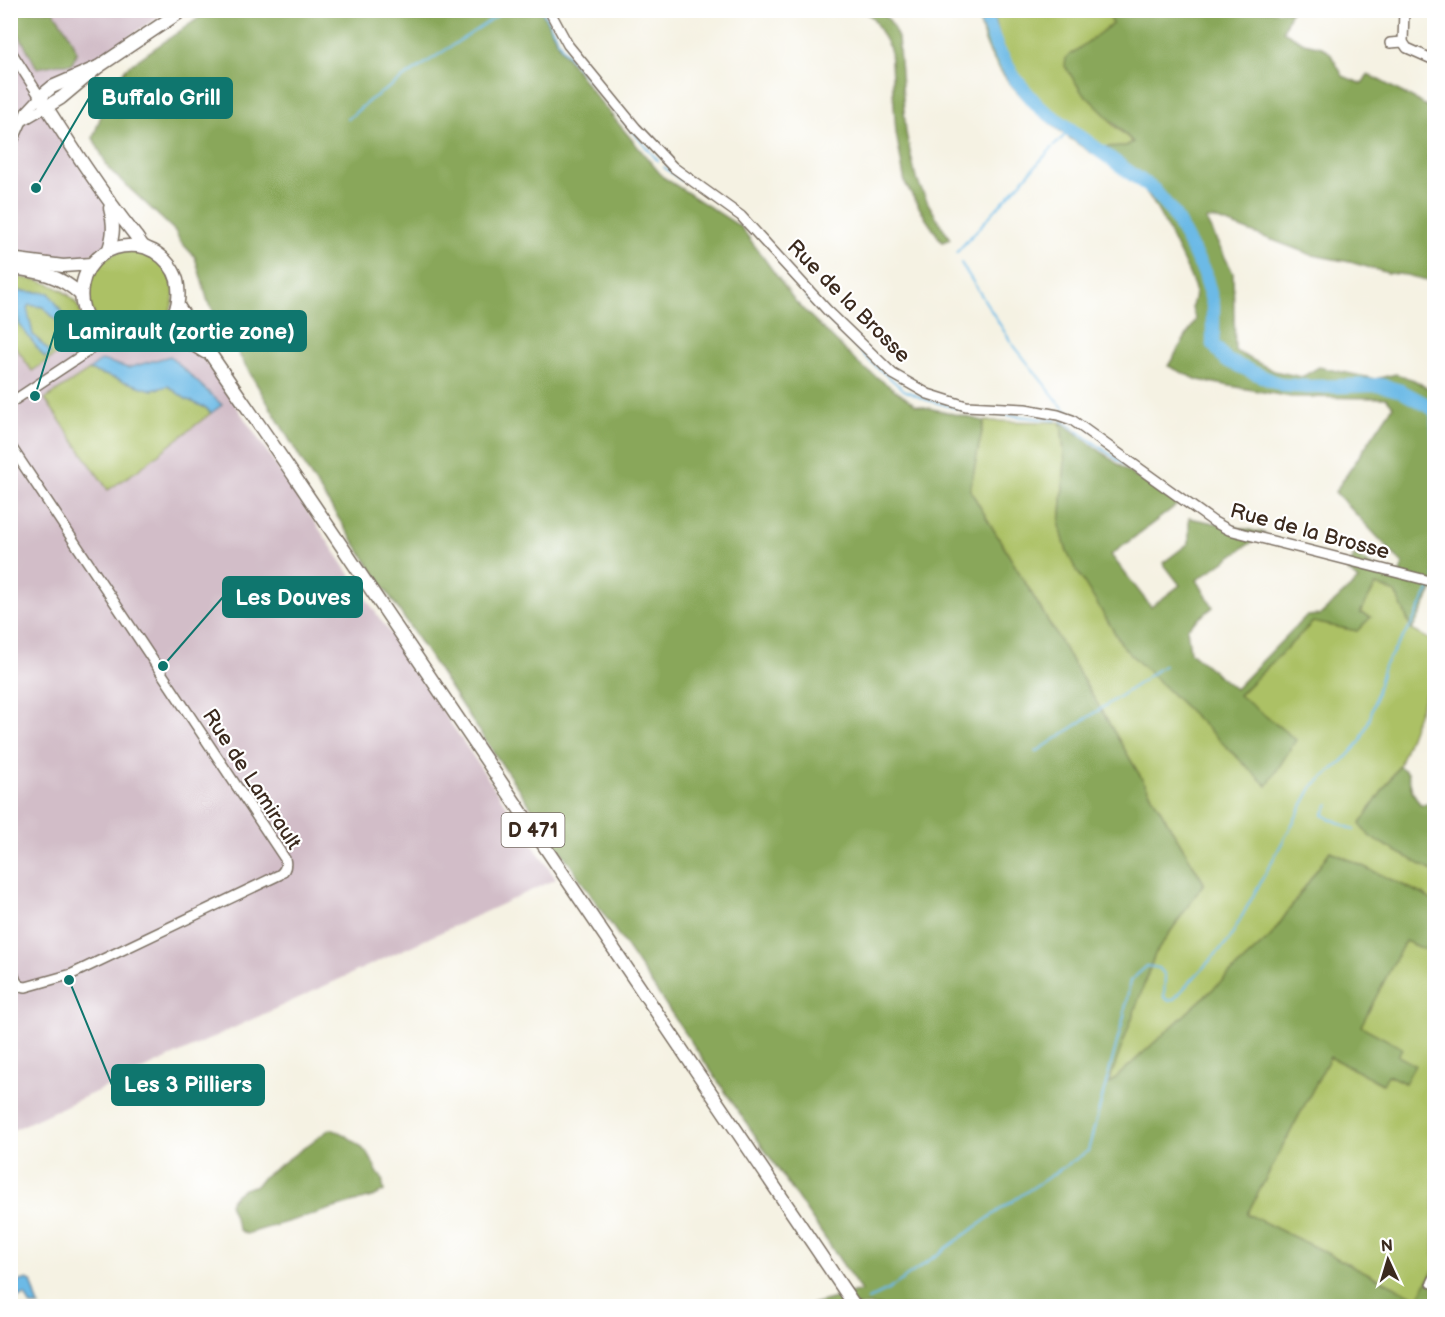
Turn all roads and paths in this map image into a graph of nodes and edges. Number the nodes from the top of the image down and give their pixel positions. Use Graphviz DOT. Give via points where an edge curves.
graph roads {
  1 [pos="183,10"];
  2 [pos="549,10"];
  3 [pos="1404,10"];
  4 [pos="1403,42"];
  5 [pos="1390,43"];
  6 [pos="10,50"];
  7 [pos="1434,60"];
  8 [pos="98,67"];
  9 [pos="60,98"];
  10 [pos="43,102"];
  11 [pos="57,124"];
  12 [pos="10,148"];
  13 [pos="108,201"];
  14 [pos="144,247"];
  15 [pos="109,249"];
  16 [pos="10,259"];
  17 [pos="91,264"];
  18 [pos="10,268"];
  19 [pos="81,295"];
  20 [pos="178,306"];
  21 [pos="160,332"];
  22 [pos="102,334"];
  23 [pos="209,355"];
  24 [pos="10,403"];
  25 [pos="10,445"];
  26 [pos="1434,582"];
  27 [pos="10,964"];
  28 [pos="20,986"];
  29 [pos="10,991"];
  30 [pos="855,1306"];
  1 -- 8 [label="main road"];
  2 -- 26 [label="street, Rue de la Brosse" via="568,45 643,136 673,167 741,216 827,310 894,374 928,394 966,406 1025,409 1072,420 1229,530"];
  3 -- 4 [label="street"];
  4 -- 5 [label="street"];
  4 -- 7 [label="street" via="1407,48"];
  6 -- 10 [label="street"];
  8 -- 9 [label="main road"];
  8 -- 10 [label="main road" via="52,87"];
  9 -- 10 [label="main road"];
  9 -- 11 [label="main road"];
  10 -- 11 [label="main road"];
  10 -- 12 [label="street" via="22,122"];
  11 -- 13 [label="main road"];
  13 -- 14 [label="main road"];
  13 -- 15 [label="main road" via="114,224"];
  14 -- 15 [label="main road"];
  14 -- 20 [label="main road" via="169,263 178,283"];
  15 -- 17 [label="main road"];
  16 -- 17 [label="main road" via="63,266"];
  17 -- 19 [label="main road"];
  18 -- 19 [label="main road" via="45,273 63,280"];
  19 -- 22 [label="main road" via="89,321"];
  20 -- 21 [label="main road"];
  20 -- 23 [label="main road, D 471"];
  21 -- 22 [label="main road" via="131,343"];
  21 -- 23 [label="main road, D 471" via="182,338"];
  22 -- 24 [label="street" via="87,352"];
  23 -- 30 [label="main road, D 471"];
  25 -- 28 [label="street, Rue de Lamirault" via="286,863 279,875 72,974"];
  27 -- 28 [label="street"];
  28 -- 29 [label="street"];
}
